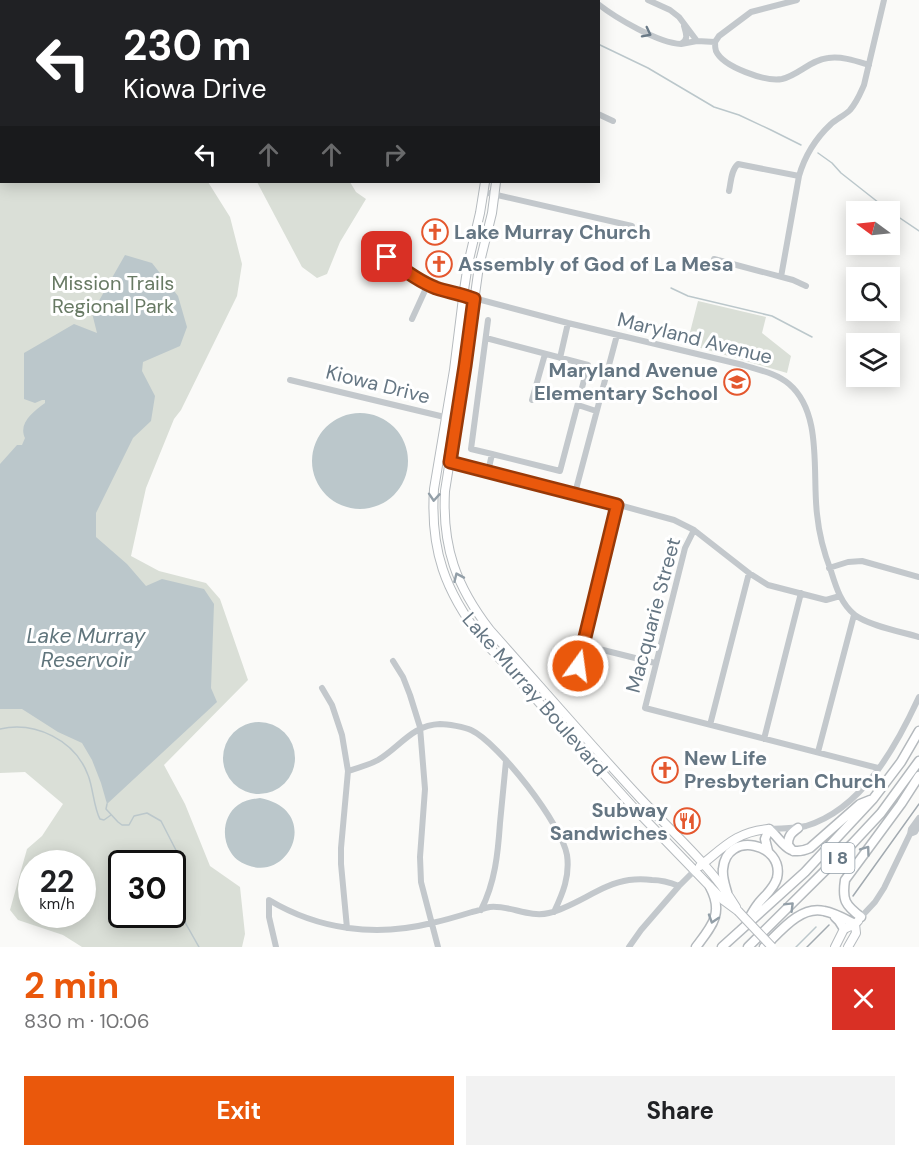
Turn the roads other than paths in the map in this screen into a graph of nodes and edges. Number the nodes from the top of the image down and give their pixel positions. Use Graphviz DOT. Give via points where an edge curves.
graph roads {
  1 [pos="648,0"];
  2 [pos="797,0"];
  3 [pos="884,0"];
  4 [pos="600,5"];
  5 [pos="684,26"];
  6 [pos="697,41"];
  7 [pos="716,42"];
  8 [pos="681,44"];
  9 [pos="869,64"];
  10 [pos="600,115"];
  11 [pos="613,121"];
  12 [pos="799,176"];
  13 [pos="485,183"];
  14 [pos="496,183"];
  15 [pos="729,191"];
  16 [pos="484,192"];
  17 [pos="494,194"];
  18 [pos="632,226"];
  19 [pos="369,240"];
  20 [pos="714,259"];
  21 [pos="780,277"];
  22 [pos="428,284"];
  23 [pos="806,286"];
  24 [pos="463,295"];
  25 [pos="474,299"];
  26 [pos="412,319"];
  27 [pos="488,320"];
  28 [pos="568,323"];
  29 [pos="616,335"];
  30 [pos="486,338"];
  31 [pos="545,354"];
  32 [pos="560,358"];
  33 [pos="290,380"];
  34 [pos="532,400"];
  35 [pos="578,405"];
  36 [pos="596,411"];
  37 [pos="446,418"];
  38 [pos="457,420"];
  39 [pos="492,454"];
  40 [pos="450,462"];
  41 [pos="488,472"];
  42 [pos="575,493"];
  43 [pos="617,505"];
  44 [pos="694,530"];
  45 [pos="829,568"];
  46 [pos="749,573"];
  47 [pos="919,577"];
  48 [pos="801,593"];
  49 [pos="840,596"];
  50 [pos="855,615"];
  51 [pos="919,637"];
  52 [pos="583,645"];
  53 [pos="393,661"];
  54 [pos="655,663"];
  55 [pos="578,666"];
  56 [pos="322,688"];
  57 [pos="919,697"];
  58 [pos="710,725"];
  59 [pos="420,727"];
  60 [pos="919,731"];
  61 [pos="585,737"];
  62 [pos="764,739"];
  63 [pos="577,745"];
  64 [pos="818,752"];
  65 [pos="506,761"];
  66 [pos="919,761"];
  67 [pos="878,768"];
  68 [pos="348,771"];
  69 [pos="919,776"];
  70 [pos="638,796"];
  71 [pos="873,799"];
  72 [pos="632,806"];
  73 [pos="919,818"];
  74 [pos="919,825"];
  75 [pos="798,828"];
  76 [pos="768,830"];
  77 [pos="910,834"];
  78 [pos="793,851"];
  79 [pos="768,852"];
  80 [pos="702,864"];
  81 [pos="694,871"];
  82 [pos="678,886"];
  83 [pos="710,887"];
  84 [pos="727,892"];
  85 [pos="480,910"];
  86 [pos="738,911"];
  87 [pos="554,912"];
  88 [pos="832,914"];
  89 [pos="858,921"];
  90 [pos="432,923"];
  91 [pos="347,928"];
  92 [pos="742,928"];
  93 [pos="844,929"];
  94 [pos="276,947"];
  95 [pos="438,947"];
  96 [pos="629,947"];
  97 [pos="696,947"];
  98 [pos="722,947"];
  99 [pos="748,947"];
  100 [pos="764,947"];
  101 [pos="772,947"];
  102 [pos="835,947"];
  103 [pos="848,947"];
  1 -- 5 [label="street" via="670,10"];
  2 -- 7 [label="street" via="751,12"];
  3 -- 9 [label="street"];
  4 -- 8 [label="street, one-way" via="664,41"];
  5 -- 6 [label="street"];
  5 -- 8 [label="street" via="687,37"];
  6 -- 7 [label="street"];
  6 -- 8 [label="street"];
  7 -- 9 [label="street" via="716,49 726,62 765,79 785,78 825,58"];
  9 -- 12 [label="street" via="859,98 815,141"];
  10 -- 11 [label="street"];
  12 -- 15 [label="street" via="738,164"];
  12 -- 21 [label="street"];
  13 -- 16 [label="main road, Lake Murray Boulevard"];
  14 -- 17 [label="main road, Lake Murray Boulevard"];
  16 -- 17 [label="street"];
  16 -- 24 [label="main road, Lake Murray Boulevard"];
  17 -- 18 [label="street"];
  17 -- 25 [label="main road, Lake Murray Boulevard"];
  19 -- 22 [label="street, Maryland Avenue" via="396,265"];
  20 -- 21 [label="street"];
  21 -- 23 [label="street"];
  22 -- 24 [label="street, Maryland Avenue"];
  22 -- 26 [label="street"];
  24 -- 25 [label="street, Maryland Avenue"];
  24 -- 37 [label="main road, Lake Murray Boulevard"];
  25 -- 28 [label="street, Maryland Avenue"];
  25 -- 38 [label="main road, Lake Murray Boulevard"];
  27 -- 30 [label="street"];
  28 -- 29 [label="street, Maryland Avenue"];
  28 -- 32 [label="street"];
  29 -- 36 [label="street"];
  29 -- 45 [label="street, Maryland Avenue" via="743,365 777,376 794,388 806,406 812,426 816,512"];
  30 -- 31 [label="street"];
  30 -- 39 [label="street" via="471,449"];
  31 -- 32 [label="street"];
  31 -- 34 [label="street"];
  32 -- 35 [label="street" via="588,365"];
  33 -- 37 [label="street, Kiowa Drive"];
  35 -- 36 [label="street"];
  35 -- 39 [label="street" via="560,471"];
  36 -- 42 [label="street"];
  37 -- 38 [label="street, Kiowa Drive"];
  37 -- 63 [label="main road, Lake Murray Boulevard, one-way" via="433,506 435,538 446,581 466,619"];
  38 -- 40 [label="main road, Lake Murray Boulevard"];
  39 -- 41 [label="street"];
  40 -- 41 [label="street"];
  61 -- 40 [label="main road, Lake Murray Boulevard, one-way" via="490,630 457,576 444,520"];
  41 -- 42 [label="street"];
  42 -- 43 [label="street"];
  43 -- 44 [label="street" via="659,515"];
  43 -- 52 [label="street"];
  44 -- 46 [label="street"];
  44 -- 54 [label="street, Macquarie Street" via="685,548"];
  45 -- 47 [label="street" via="862,561"];
  45 -- 49 [label="street, Maryland Avenue"];
  46 -- 48 [label="street" via="768,585"];
  46 -- 58 [label="street"];
  48 -- 49 [label="street" via="826,600"];
  48 -- 62 [label="street"];
  49 -- 50 [label="street, Maryland Avenue"];
  50 -- 51 [label="street"];
  50 -- 64 [label="street"];
  52 -- 54 [label="street"];
  52 -- 55 [label="street"];
  53 -- 59 [label="street" via="403,677"];
  54 -- 58 [label="street, Macquarie Street" via="645,708"];
  56 -- 68 [label="street" via="342,735"];
  57 -- 67 [label="street"];
  58 -- 62 [label="street"];
  59 -- 65 [label="street" via="441,724 471,730"];
  59 -- 68 [label="street" via="377,761"];
  59 -- 90 [label="street" via="425,789 421,882"];
  60 -- 71 [label="highway, I 8"];
  61 -- 63 [label="main road"];
  61 -- 70 [label="main road, Lake Murray Boulevard"];
  62 -- 64 [label="street"];
  63 -- 72 [label="main road, Lake Murray Boulevard"];
  64 -- 67 [label="street"];
  65 -- 85 [label="street" via="497,859"];
  65 -- 87 [label="street" via="539,800 565,846 567,878"];
  99 -- 66 [label="highway, I 8, one-way" via="881,813"];
  67 -- 75 [label="street" via="847,804"];
  68 -- 91 [label="street" via="341,856"];
  89 -- 69 [label="highway, one-way" via="844,901 845,880"];
  70 -- 72 [label="main road"];
  70 -- 80 [label="main road, Lake Murray Boulevard"];
  71 -- 78 [label="highway" via="860,804 810,848"];
  71 -- 92 [label="highway, I 8" via="805,872"];
  72 -- 81 [label="main road, Lake Murray Boulevard"];
  73 -- 77 [label="street"];
  74 -- 77 [label="street"];
  75 -- 76 [label="street"];
  75 -- 78 [label="highway" via="788,837"];
  76 -- 78 [label="highway"];
  76 -- 79 [label="highway"];
  76 -- 80 [label="main road" via="738,836"];
  77 -- 89 [label="street" via="884,888"];
  79 -- 84 [label="highway" via="747,845 732,851 723,868"];
  79 -- 92 [label="highway" via="777,866 776,880"];
  80 -- 81 [label="main road"];
  80 -- 84 [label="main road, Lake Murray Boulevard"];
  81 -- 82 [label="street"];
  81 -- 83 [label="main road, Lake Murray Boulevard"];
  82 -- 87 [label="street" via="665,880 627,880"];
  82 -- 96 [label="street"];
  83 -- 86 [label="main road, Lake Murray Boulevard"];
  83 -- 97 [label="highway, one-way" via="716,905 715,918"];
  84 -- 86 [label="main road, Lake Murray Boulevard"];
  85 -- 87 [label="street" via="490,907 528,914"];
  85 -- 90 [label="street"];
  86 -- 101 [label="main road, Lake Murray Boulevard, bridge"];
  88 -- 89 [label="highway"];
  88 -- 93 [label="highway"];
  88 -- 100 [label="highway" via="819,910 803,913"];
  89 -- 93 [label="main road"];
  89 -- 103 [label="main road"];
  90 -- 91 [label="street" via="395,930"];
  90 -- 95 [label="street"];
  91 -- 94 [label="street" via="316,922 269,900"];
  92 -- 98 [label="highway, I 8"];
  93 -- 102 [label="main road"];
}
